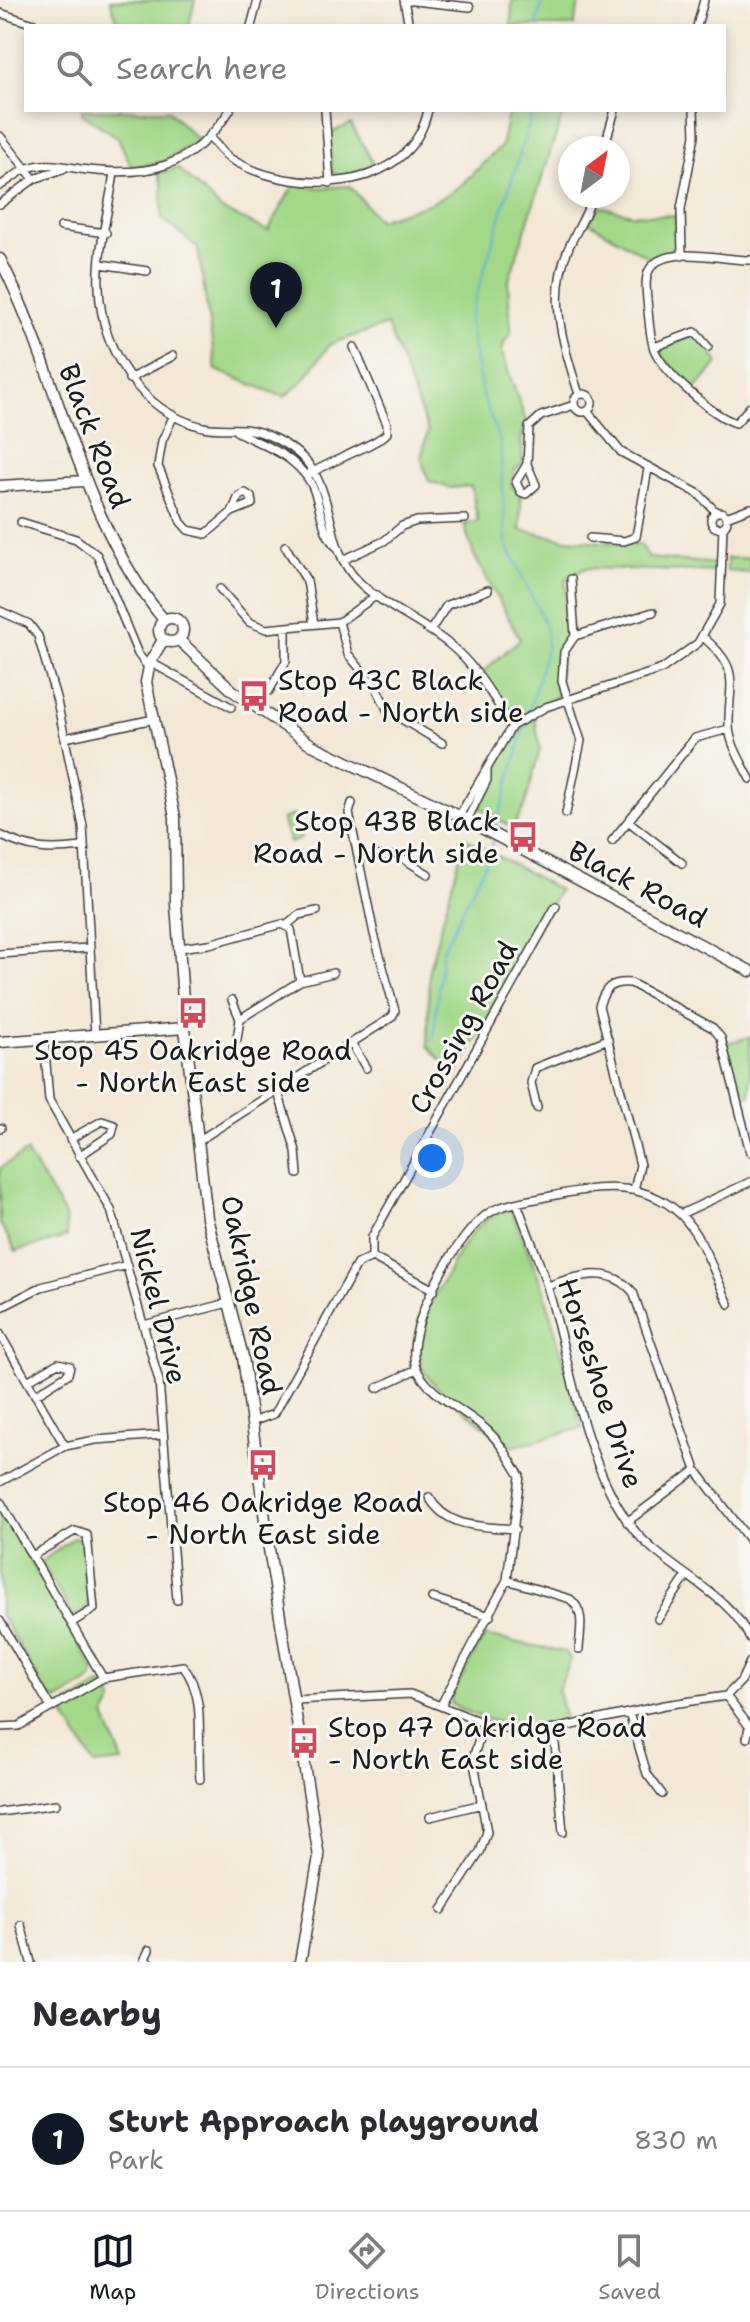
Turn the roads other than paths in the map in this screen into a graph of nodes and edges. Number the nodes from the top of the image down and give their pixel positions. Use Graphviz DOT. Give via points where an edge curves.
graph roads {
  1 [pos="258,0"];
  2 [pos="404,0"];
  3 [pos="704,0"];
  4 [pos="470,7"];
  5 [pos="0,13"];
  6 [pos="34,24"];
  7 [pos="252,24"];
  8 [pos="409,24"];
  9 [pos="698,24"];
  10 [pos="228,112"];
  11 [pos="325,112"];
  12 [pos="427,112"];
  13 [pos="614,112"];
  14 [pos="694,112"];
  15 [pos="0,136"];
  16 [pos="607,136"];
  17 [pos="209,137"];
  18 [pos="27,168"];
  19 [pos="73,168"];
  20 [pos="114,173"];
  21 [pos="34,179"];
  22 [pos="330,183"];
  23 [pos="0,186"];
  24 [pos="0,204"];
  25 [pos="589,208"];
  26 [pos="61,227"];
  27 [pos="106,233"];
  28 [pos="682,256"];
  29 [pos="0,259"];
  30 [pos="750,260"];
  31 [pos="101,264"];
  32 [pos="147,271"];
  33 [pos="354,347"];
  34 [pos="654,347"];
  35 [pos="708,347"];
  36 [pos="173,356"];
  37 [pos="129,379"];
  38 [pos="579,394"];
  39 [pos="574,405"];
  40 [pos="750,407"];
  41 [pos="587,411"];
  42 [pos="174,415"];
  43 [pos="527,464"];
  44 [pos="648,469"];
  45 [pos="309,474"];
  46 [pos="84,481"];
  47 [pos="0,486"];
  48 [pos="750,508"];
  49 [pos="232,512"];
  50 [pos="716,512"];
  51 [pos="726,517"];
  52 [pos="465,519"];
  53 [pos="21,522"];
  54 [pos="723,527"];
  55 [pos="590,538"];
  56 [pos="285,546"];
  57 [pos="343,560"];
  58 [pos="571,579"];
  59 [pos="220,589"];
  60 [pos="488,590"];
  61 [pos="377,595"];
  62 [pos="0,611"];
  63 [pos="653,612"];
  64 [pos="164,620"];
  65 [pos="339,622"];
  66 [pos="314,624"];
  67 [pos="286,628"];
  68 [pos="430,631"];
  69 [pos="575,636"];
  70 [pos="703,637"];
  71 [pos="163,640"];
  72 [pos="179,640"];
  73 [pos="149,665"];
  74 [pos="269,691"];
  75 [pos="567,700"];
  76 [pos="231,707"];
  77 [pos="154,719"];
  78 [pos="512,726"];
  79 [pos="729,729"];
  80 [pos="65,738"];
  81 [pos="442,743"];
  82 [pos="750,779"];
  83 [pos="352,803"];
  84 [pos="566,813"];
  85 [pos="463,818"];
  86 [pos="628,821"];
  87 [pos="0,835"];
  88 [pos="612,841"];
  89 [pos="82,847"];
  90 [pos="358,856"];
  91 [pos="682,863"];
  92 [pos="428,874"];
  93 [pos="556,906"];
  94 [pos="317,911"];
  95 [pos="287,925"];
  96 [pos="88,948"];
  97 [pos="179,948"];
  98 [pos="0,954"];
  99 [pos="750,971"];
  100 [pos="333,973"];
  101 [pos="300,981"];
  102 [pos="232,1000"];
  103 [pos="240,1019"];
  104 [pos="185,1028"];
  105 [pos="95,1035"];
  106 [pos="44,1039"];
  107 [pos="237,1039"];
  108 [pos="608,1039"];
  109 [pos="0,1042"];
  110 [pos="352,1044"];
  111 [pos="366,1068"];
  112 [pos="277,1089"];
  113 [pos="537,1108"];
  114 [pos="70,1139"];
  115 [pos="198,1141"];
  116 [pos="750,1152"];
  117 [pos="79,1156"];
  118 [pos="298,1174"];
  119 [pos="750,1182"];
  120 [pos="634,1190"];
  121 [pos="517,1203"];
  122 [pos="681,1214"];
  123 [pos="372,1257"];
  124 [pos="127,1265"];
  125 [pos="547,1286"];
  126 [pos="434,1290"];
  127 [pos="228,1303"];
  128 [pos="729,1304"];
  129 [pos="0,1308"];
  130 [pos="144,1325"];
  131 [pos="0,1334"];
  132 [pos="417,1369"];
  133 [pos="27,1381"];
  134 [pos="377,1388"];
  135 [pos="35,1395"];
  136 [pos="254,1421"];
  137 [pos="163,1435"];
  138 [pos="65,1446"];
  139 [pos="696,1470"];
  140 [pos="0,1482"];
  141 [pos="429,1497"];
  142 [pos="0,1501"];
  143 [pos="627,1522"];
  144 [pos="515,1529"];
  145 [pos="750,1541"];
  146 [pos="32,1556"];
  147 [pos="686,1577"];
  148 [pos="507,1580"];
  149 [pos="432,1598"];
  150 [pos="177,1600"];
  151 [pos="490,1616"];
  152 [pos="746,1618"];
  153 [pos="658,1619"];
  154 [pos="71,1623"];
  155 [pos="1,1625"];
  156 [pos="750,1639"];
  157 [pos="579,1649"];
  158 [pos="750,1662"];
  159 [pos="103,1678"];
  160 [pos="726,1696"];
  161 [pos="294,1700"];
  162 [pos="441,1705"];
  163 [pos="51,1708"];
  164 [pos="629,1713"];
  165 [pos="484,1724"];
  166 [pos="0,1727"];
  167 [pos="554,1732"];
  168 [pos="747,1738"];
  169 [pos="200,1779"];
  170 [pos="662,1794"];
  171 [pos="56,1804"];
  172 [pos="482,1804"];
  173 [pos="0,1812"];
  174 [pos="430,1817"];
  175 [pos="563,1832"];
  176 [pos="442,1910"];
  177 [pos="21,1925"];
  178 [pos="149,1950"];
  179 [pos="31,1962"];
  180 [pos="145,1962"];
  181 [pos="300,1962"];
  1 -- 7 [label="street"];
  2 -- 4 [label="street"];
  2 -- 8 [label="street"];
  3 -- 9 [label="street"];
  5 -- 6 [label="street"];
  10 -- 17 [label="street"];
  11 -- 22 [label="street"];
  12 -- 22 [label="street" via="414,141 390,164"];
  13 -- 16 [label="street"];
  14 -- 28 [label="street" via="681,209"];
  15 -- 18 [label="street"];
  17 -- 20 [label="street" via="171,164"];
  17 -- 22 [label="street" via="228,158 256,171"];
  18 -- 19 [label="street"];
  18 -- 21 [label="street"];
  18 -- 23 [label="street"];
  19 -- 20 [label="street"];
  19 -- 21 [label="street"];
  20 -- 27 [label="street"];
  21 -- 24 [label="street"];
  25 -- 38 [label="street" via="569,245 557,287 561,336"];
  26 -- 27 [label="street"];
  27 -- 31 [label="street"];
  28 -- 30 [label="street"];
  28 -- 34 [label="street" via="662,259 647,272"];
  29 -- 46 [label="street, Black Road"];
  31 -- 32 [label="street"];
  31 -- 37 [label="street" via="100,310"];
  33 -- 45 [label="street" via="387,433"];
  34 -- 35 [label="street" via="695,332"];
  34 -- 40 [label="street" via="677,379 730,421 736,423"];
  36 -- 37 [label="street"];
  37 -- 42 [label="street"];
  38 -- 39 [label="street"];
  38 -- 41 [label="street" via="591,399"];
  39 -- 41 [label="street"];
  39 -- 43 [label="street" via="534,421 525,442"];
  41 -- 44 [label="street" via="611,443"];
  42 -- 45 [label="street" via="203,427 267,436 294,451"];
  42 -- 49 [label="street" via="158,466 181,522 188,530 206,534"];
  44 -- 50 [label="street" via="699,494"];
  44 -- 55 [label="street" via="636,537"];
  45 -- 57 [label="street" via="329,506"];
  46 -- 47 [label="street"];
  46 -- 64 [label="street, Black Road" via="114,549"];
  48 -- 51 [label="street"];
  50 -- 51 [label="street"];
  50 -- 54 [label="street" via="712,523"];
  51 -- 54 [label="street"];
  52 -- 57 [label="street" via="402,526 384,541"];
  53 -- 73 [label="street" via="76,539 97,555 138,654"];
  54 -- 70 [label="street" via="720,604"];
  56 -- 66 [label="street" via="307,581"];
  57 -- 61 [label="street"];
  58 -- 69 [label="street"];
  59 -- 67 [label="street" via="249,622 266,629"];
  60 -- 68 [label="street" via="447,605"];
  61 -- 65 [label="street"];
  61 -- 68 [label="street"];
  62 -- 80 [label="street" via="29,624 38,636"];
  63 -- 69 [label="street"];
  64 -- 71 [label="street" via="159,626"];
  64 -- 72 [label="street" via="182,625"];
  65 -- 66 [label="street"];
  65 -- 81 [label="street" via="348,654 388,711"];
  66 -- 67 [label="street"];
  67 -- 74 [label="street" via="286,661"];
  68 -- 78 [label="street" via="477,674"];
  69 -- 75 [label="street" via="561,662"];
  70 -- 75 [label="street" via="662,669"];
  70 -- 79 [label="street" via="729,667"];
  71 -- 72 [label="street"];
  71 -- 73 [label="street"];
  72 -- 85 [label="street, Black Road" via="233,691 312,745"];
  73 -- 76 [label="street"];
  73 -- 77 [label="street, Oakridge Road" via="146,682"];
  75 -- 78 [label="street"];
  75 -- 84 [label="street" via="581,741"];
  77 -- 80 [label="street"];
  77 -- 97 [label="street, Oakridge Road" via="175,817"];
  78 -- 85 [label="street"];
  79 -- 82 [label="street"];
  79 -- 86 [label="street" via="695,738"];
  80 -- 89 [label="street" via="83,826"];
  83 -- 90 [label="street" via="349,813"];
  85 -- 99 [label="street, Black Road"];
  86 -- 88 [label="street"];
  86 -- 91 [label="street"];
  87 -- 89 [label="street" via="43,851"];
  89 -- 96 [label="street"];
  90 -- 92 [label="street" via="399,856"];
  90 -- 110 [label="street" via="395,1011"];
  93 -- 123 [label="street, Crossing Road" via="372,1237"];
  94 -- 95 [label="street"];
  95 -- 97 [label="street"];
  95 -- 101 [label="street"];
  96 -- 98 [label="street"];
  96 -- 105 [label="street"];
  97 -- 104 [label="street, Oakridge Road"];
  100 -- 101 [label="street"];
  101 -- 103 [label="street"];
  102 -- 103 [label="street"];
  103 -- 107 [label="street"];
  104 -- 105 [label="street"];
  104 -- 115 [label="street, Oakridge Road"];
  105 -- 106 [label="street"];
  106 -- 109 [label="street"];
  106 -- 114 [label="street, Nickel Drive" via="49,1100"];
  108 -- 113 [label="street" via="535,1068 531,1083"];
  108 -- 116 [label="street" via="599,1006 606,990 618,982 631,983 713,1028 721,1038"];
  108 -- 120 [label="street" via="640,1165"];
  110 -- 111 [label="street"];
  110 -- 112 [label="street"];
  112 -- 115 [label="street"];
  112 -- 118 [label="street"];
  114 -- 117 [label="street, Nickel Drive"];
  114 -- 117 [label="street" via="102,1121 114,1125 112,1134"];
  115 -- 127 [label="street, Oakridge Road" via="207,1218"];
  117 -- 124 [label="street, Nickel Drive" via="111,1210"];
  119 -- 122 [label="street"];
  120 -- 121 [label="street" via="594,1187"];
  120 -- 122 [label="street"];
  121 -- 125 [label="street, Horseshoe Drive"];
  121 -- 126 [label="street" via="495,1209 475,1224"];
  122 -- 128 [label="street"];
  123 -- 126 [label="street"];
  123 -- 136 [label="street, Crossing Road" via="357,1264 274,1414"];
  124 -- 129 [label="street" via="41,1287"];
  124 -- 130 [label="street, Nickel Drive"];
  125 -- 139 [label="street" via="593,1273 624,1282 633,1292"];
  125 -- 143 [label="street, Horseshoe Drive" via="584,1420 607,1485"];
  126 -- 132 [label="street" via="416,1327 412,1347"];
  127 -- 130 [label="street"];
  127 -- 136 [label="street, Oakridge Road"];
  130 -- 137 [label="street, Nickel Drive" via="159,1381"];
  131 -- 133 [label="street"];
  132 -- 134 [label="street"];
  132 -- 144 [label="street" via="505,1451 520,1476"];
  133 -- 135 [label="street"];
  133 -- 135 [label="street" via="58,1363 70,1366 68,1374"];
  135 -- 138 [label="street"];
  136 -- 161 [label="street, Oakridge Road"];
  137 -- 138 [label="street"];
  137 -- 150 [label="street, Nickel Drive"];
  138 -- 140 [label="street"];
  139 -- 143 [label="street"];
  139 -- 145 [label="street"];
  141 -- 144 [label="street" via="454,1521"];
  142 -- 146 [label="street"];
  143 -- 147 [label="street, Horseshoe Drive" via="642,1542"];
  144 -- 148 [label="street"];
  146 -- 154 [label="street"];
  146 -- 154 [label="street" via="75,1531 87,1535 94,1609"];
  147 -- 152 [label="street, Horseshoe Drive"];
  147 -- 153 [label="street"];
  148 -- 151 [label="street"];
  148 -- 157 [label="street" via="578,1606"];
  149 -- 151 [label="street"];
  151 -- 162 [label="street"];
  152 -- 156 [label="street, Horseshoe Drive"];
  154 -- 159 [label="street"];
  155 -- 163 [label="street"];
  158 -- 160 [label="street"];
  159 -- 163 [label="street"];
  159 -- 169 [label="street" via="183,1666 202,1718 197,1747"];
  160 -- 164 [label="street"];
  160 -- 168 [label="street" via="749,1726"];
  161 -- 162 [label="street" via="410,1694"];
  161 -- 181 [label="street, Oakridge Road" via="319,1857"];
  162 -- 165 [label="street"];
  163 -- 166 [label="street" via="19,1726"];
  164 -- 167 [label="street"];
  164 -- 170 [label="street" via="647,1774"];
  165 -- 167 [label="street" via="517,1732"];
  165 -- 172 [label="street" via="473,1758"];
  167 -- 175 [label="street"];
  171 -- 173 [label="street"];
  172 -- 174 [label="street"];
  172 -- 176 [label="street" via="487,1832 480,1852"];
  177 -- 179 [label="street"];
  178 -- 180 [label="street"];
}
